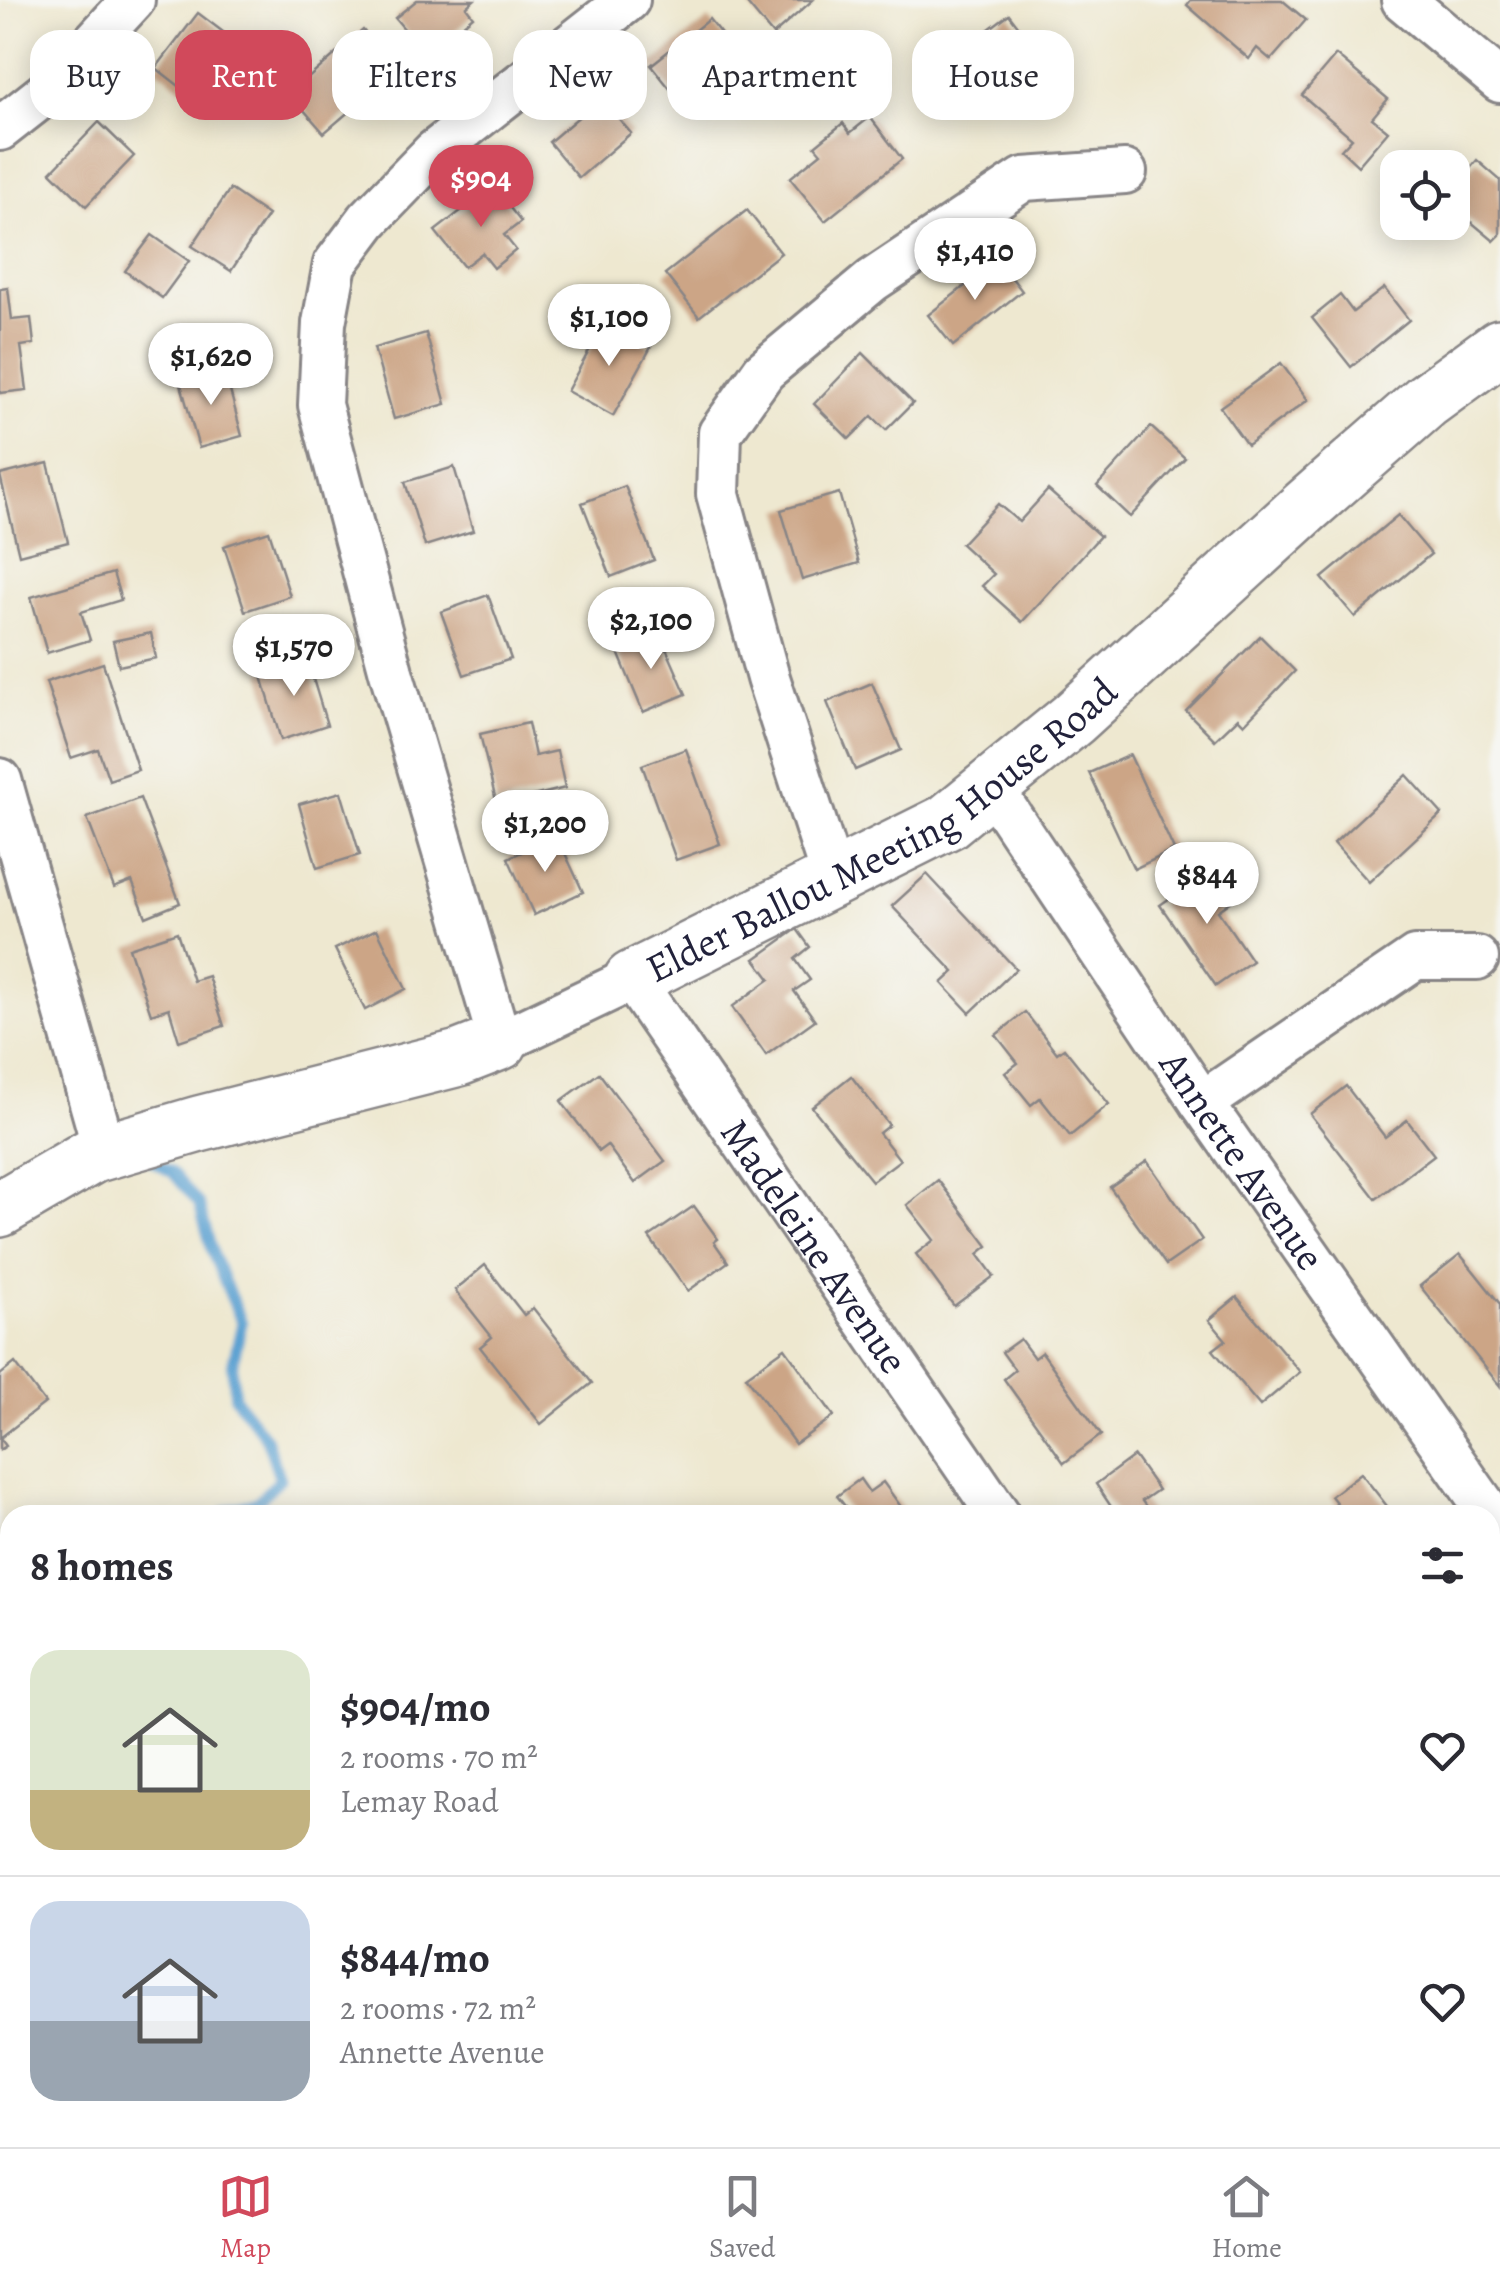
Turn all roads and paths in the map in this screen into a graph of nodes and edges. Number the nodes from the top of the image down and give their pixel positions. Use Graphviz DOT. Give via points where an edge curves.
graph roads {
  1 [pos="133,0"];
  2 [pos="628,0"];
  3 [pos="1403,0"];
  4 [pos="1500,81"];
  5 [pos="0,130"];
  6 [pos="1125,172"];
  7 [pos="1500,347"];
  8 [pos="0,780"];
  9 [pos="991,786"];
  10 [pos="833,878"];
  11 [pos="1477,958"];
  12 [pos="632,979"];
  13 [pos="500,1042"];
  14 [pos="1202,1104"];
  15 [pos="105,1152"];
  16 [pos="0,1209"];
  17 [pos="992,1505"];
  18 [pos="1484,1505"];
  1 -- 5 [label="street" via="51,88"];
  2 -- 13 [label="street" via="434,152 368,220 335,264 324,323 320,405"];
  3 -- 4 [label="street"];
  6 -- 10 [label="street" via="1024,179 874,280 764,370 720,433 718,494"];
  7 -- 9 [label="street, Elder Ballou Meeting House Road" via="1426,401"];
  8 -- 15 [label="street"];
  9 -- 10 [label="street, Elder Ballou Meeting House Road" via="947,822"];
  9 -- 14 [label="street, Annette Avenue"];
  10 -- 12 [label="street, Elder Ballou Meeting House Road"];
  11 -- 14 [label="street" via="1415,958"];
  12 -- 13 [label="street, Elder Ballou Meeting House Road"];
  12 -- 17 [label="street, Madeleine Avenue"];
  13 -- 15 [label="street, Elder Ballou Meeting House Road"];
  14 -- 18 [label="street, Annette Avenue"];
  15 -- 16 [label="street, Elder Ballou Meeting House Road"];
}
